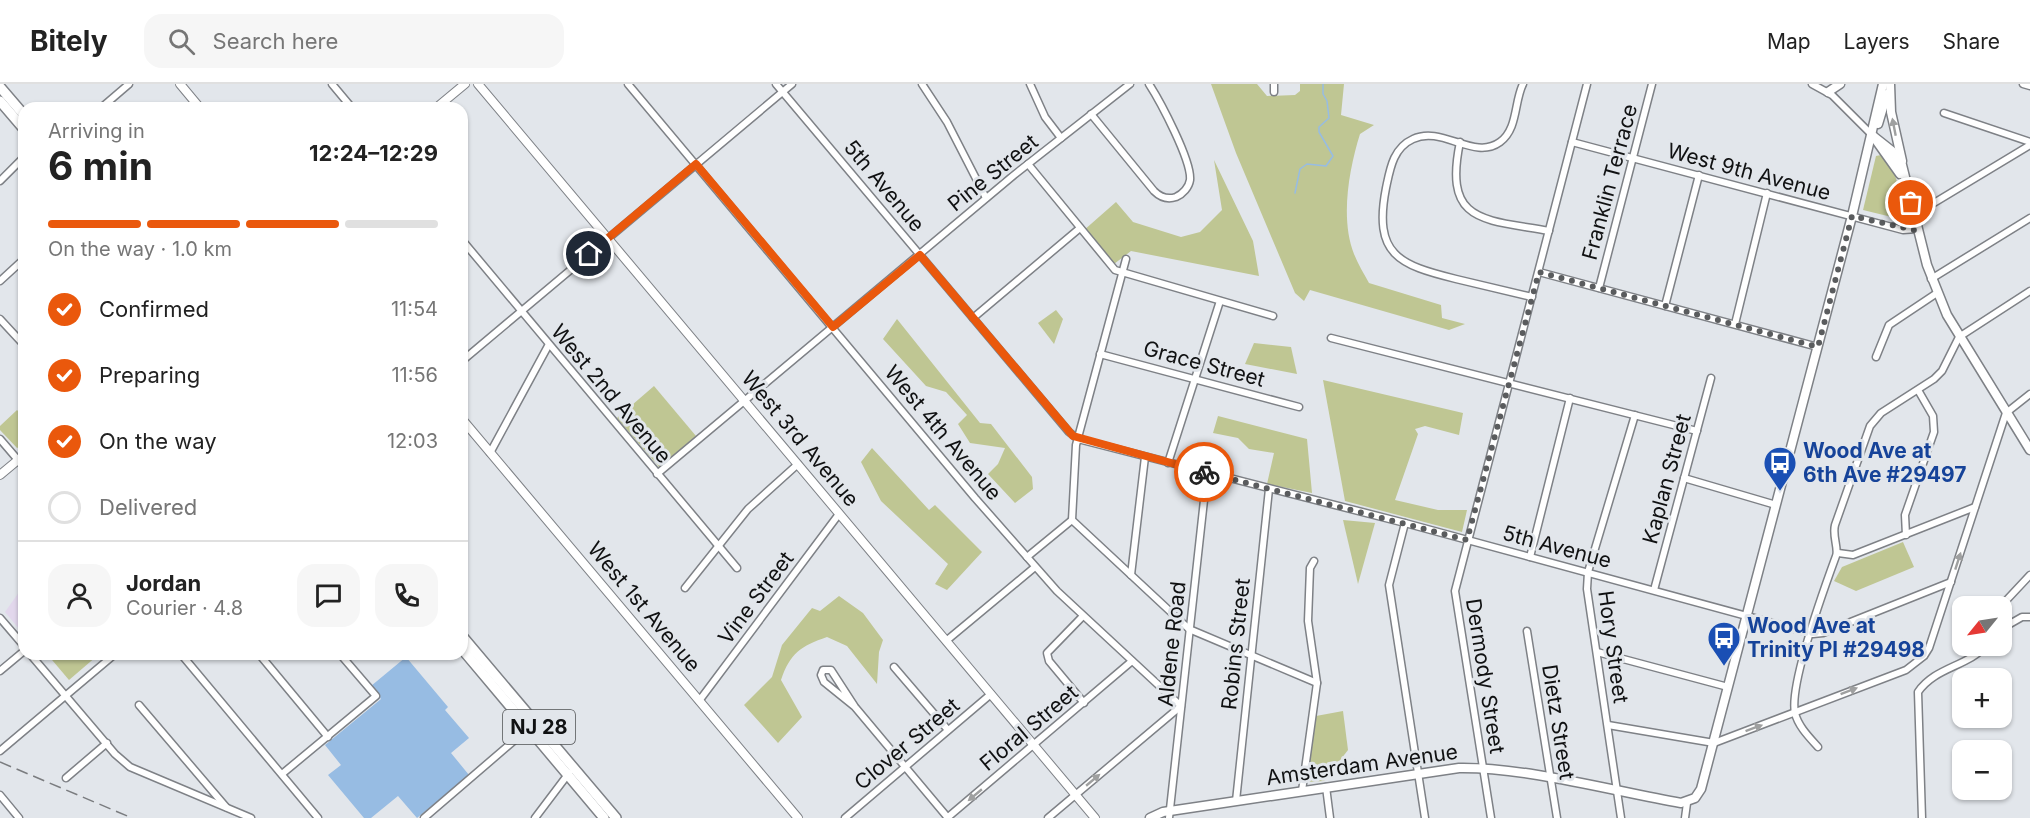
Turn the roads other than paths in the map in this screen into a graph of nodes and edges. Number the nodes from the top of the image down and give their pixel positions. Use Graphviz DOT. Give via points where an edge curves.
graph roads {
  1 [pos="129,84"];
  2 [pos="180,84"];
  3 [pos="332,84"];
  4 [pos="465,84"];
  5 [pos="478,84"];
  6 [pos="628,84"];
  7 [pos="776,84"];
  8 [pos="792,84"];
  9 [pos="922,84"];
  10 [pos="1030,84"];
  11 [pos="1130,84"];
  12 [pos="1149,84"];
  13 [pos="1274,84"];
  14 [pos="1523,84"];
  15 [pos="1587,84"];
  16 [pos="1652,84"];
  17 [pos="1812,84"];
  18 [pos="1840,84"];
  19 [pos="1883,84"];
  20 [pos="1890,84"];
  21 [pos="2023,84"];
  22 [pos="2030,86"];
  23 [pos="0,87"];
  24 [pos="783,92"];
  25 [pos="1274,92"];
  26 [pos="1828,92"];
  27 [pos="0,101"];
  28 [pos="108,102"];
  29 [pos="195,102"];
  30 [pos="347,102"];
  31 [pos="443,102"];
  32 [pos="18,109"];
  33 [pos="1944,113"];
  34 [pos="1091,114"];
  35 [pos="18,122"];
  36 [pos="1873,136"];
  37 [pos="1061,138"];
  38 [pos="1460,142"];
  39 [pos="1572,142"];
  40 [pos="2030,144"];
  41 [pos="1633,158"];
  42 [pos="18,163"];
  43 [pos="696,164"];
  44 [pos="1028,164"];
  45 [pos="1904,170"];
  46 [pos="1699,175"];
  47 [pos="0,181"];
  48 [pos="1908,191"];
  49 [pos="1767,193"];
  50 [pos="986,198"];
  51 [pos="1914,215"];
  52 [pos="1852,216"];
  53 [pos="2030,218"];
  54 [pos="1080,228"];
  55 [pos="1917,229"];
  56 [pos="1549,231"];
  57 [pos="608,239"];
  58 [pos="468,247"];
  59 [pos="920,255"];
  60 [pos="1126,259"];
  61 [pos="18,264"];
  62 [pos="1539,272"];
  63 [pos="1122,274"];
  64 [pos="1931,279"];
  65 [pos="0,281"];
  66 [pos="1599,288"];
  67 [pos="2030,291"];
  68 [pos="1937,293"];
  69 [pos="1532,297"];
  70 [pos="1220,301"];
  71 [pos="1665,306"];
  72 [pos="521,312"];
  73 [pos="1273,316"];
  74 [pos="973,318"];
  75 [pos="0,319"];
  76 [pos="1735,324"];
  77 [pos="833,327"];
  78 [pos="1959,337"];
  79 [pos="18,338"];
  80 [pos="1330,338"];
  81 [pos="548,346"];
  82 [pos="1818,347"];
  83 [pos="1100,354"];
  84 [pos="468,356"];
  85 [pos="1876,357"];
  86 [pos="1711,378"];
  87 [pos="1194,379"];
  88 [pos="1508,384"];
  89 [pos="1918,390"];
  90 [pos="2030,394"];
  91 [pos="1570,398"];
  92 [pos="744,401"];
  93 [pos="1299,407"];
  94 [pos="2006,413"];
  95 [pos="1635,415"];
  96 [pos="468,426"];
  97 [pos="1697,431"];
  98 [pos="1078,438"];
  99 [pos="0,439"];
  100 [pos="2030,450"];
  101 [pos="490,453"];
  102 [pos="18,455"];
  103 [pos="1145,457"];
  104 [pos="18,461"];
  105 [pos="1168,463"];
  106 [pos="798,465"];
  107 [pos="1207,473"];
  108 [pos="657,474"];
  109 [pos="0,476"];
  110 [pos="1684,478"];
  111 [pos="1269,489"];
  112 [pos="1776,506"];
  113 [pos="1976,507"];
  114 [pos="839,514"];
  115 [pos="1072,520"];
  116 [pos="1405,523"];
  117 [pos="1906,535"];
  118 [pos="1467,540"];
  119 [pos="718,546"];
  120 [pos="1838,553"];
  121 [pos="1530,556"];
  122 [pos="1027,557"];
  123 [pos="1314,561"];
  124 [pos="1035,567"];
  125 [pos="737,568"];
  126 [pos="1588,572"];
  127 [pos="1131,575"];
  128 [pos="2030,575"];
  129 [pos="1951,582"];
  130 [pos="685,588"];
  131 [pos="1654,590"];
  132 [pos="2010,596"];
  133 [pos="1747,615"];
  134 [pos="1083,616"];
  135 [pos="2030,616"];
  136 [pos="0,618"];
  137 [pos="2012,623"];
  138 [pos="1190,629"];
  139 [pos="1527,631"];
  140 [pos="1810,633"];
  141 [pos="18,639"];
  142 [pos="946,641"];
  143 [pos="468,645"];
  144 [pos="1597,652"];
  145 [pos="468,655"];
  146 [pos="18,656"];
  147 [pos="1252,656"];
  148 [pos="1977,656"];
  149 [pos="35,660"];
  150 [pos="108,660"];
  151 [pos="186,660"];
  152 [pos="264,660"];
  153 [pos="345,660"];
  154 [pos="1132,661"];
  155 [pos="894,667"];
  156 [pos="0,671"];
  157 [pos="493,680"];
  158 [pos="1317,683"];
  159 [pos="1728,687"];
  160 [pos="991,694"];
  161 [pos="65,696"];
  162 [pos="699,701"];
  163 [pos="1084,702"];
  164 [pos="139,705"];
  165 [pos="1181,706"];
  166 [pos="855,707"];
  167 [pos="1795,712"];
  168 [pos="532,725"];
  169 [pos="1608,725"];
  170 [pos="948,730"];
  171 [pos="328,737"];
  172 [pos="107,743"];
  173 [pos="1713,743"];
  174 [pos="1035,746"];
  175 [pos="1818,747"];
  176 [pos="1,750"];
  177 [pos="905,767"];
  178 [pos="1484,769"];
  179 [pos="571,771"];
  180 [pos="282,774"];
  181 [pos="1419,774"];
  182 [pos="66,778"];
  183 [pos="1550,779"];
  184 [pos="1326,788"];
  185 [pos="1302,791"];
  186 [pos="1617,792"];
  187 [pos="0,795"];
  188 [pos="1076,795"];
  189 [pos="1236,801"];
  190 [pos="1687,803"];
  191 [pos="229,810"];
  192 [pos="1170,815"];
  193 [pos="20,818"];
  194 [pos="251,818"];
  195 [pos="318,818"];
  196 [pos="424,818"];
  197 [pos="535,818"];
  198 [pos="604,818"];
  199 [pos="616,818"];
  200 [pos="798,818"];
  201 [pos="845,818"];
  202 [pos="947,818"];
  203 [pos="1048,818"];
  204 [pos="1095,818"];
  205 [pos="1150,818"];
  206 [pos="1330,818"];
  207 [pos="1425,818"];
  208 [pos="1491,818"];
  209 [pos="1557,818"];
  210 [pos="1621,818"];
  211 [pos="1685,818"];
  212 [pos="1922,818"];
  1 -- 28 [label="street"];
  2 -- 29 [label="street"];
  3 -- 30 [label="street"];
  4 -- 31 [label="street"];
  5 -- 57 [label="street, West 3rd Avenue"];
  6 -- 43 [label="street, West 4th Avenue"];
  7 -- 24 [label="street, 5th Avenue"];
  8 -- 24 [label="street"];
  9 -- 50 [label="street" via="947,122"];
  10 -- 37 [label="street" via="1045,117"];
  11 -- 34 [label="street, Pine Street"];
  12 -- 34 [label="street" via="1165,109 1190,174 1188,186 1179,196 1165,198 1154,191"];
  13 -- 25 [label="street"];
  14 -- 38 [label="street" via="1505,138 1482,148"];
  15 -- 39 [label="street, Dermody Street"];
  16 -- 41 [label="street, Franklin Terrace"];
  17 -- 26 [label="street"];
  18 -- 26 [label="main road"];
  19 -- 36 [label="main road"];
  20 -- 36 [label="main road"];
  45 -- 20 [label="main road, one-way" via="1891,112"];
  21 -- 22 [label="street"];
  23 -- 32 [label="main road"];
  24 -- 43 [label="street"];
  24 -- 59 [label="street, 5th Avenue"];
  26 -- 36 [label="street"];
  27 -- 35 [label="main road"];
  33 -- 40 [label="street"];
  34 -- 37 [label="street, Pine Street"];
  36 -- 45 [label="main road" via="1896,155"];
  36 -- 48 [label="main road" via="1895,164"];
  36 -- 52 [label="main road"];
  37 -- 44 [label="street, Pine Street"];
  38 -- 56 [label="street" via="1454,176 1459,196 1468,208 1490,220"];
  38 -- 69 [label="street" via="1427,135 1411,140 1398,151 1382,211 1387,240 1397,255 1417,270"];
  39 -- 41 [label="street, West 9th Avenue"];
  39 -- 56 [label="street, Dermody Street"];
  40 -- 51 [label="street"];
  41 -- 46 [label="street, West 9th Avenue"];
  41 -- 66 [label="street, Franklin Terrace"];
  42 -- 47 [label="street"];
  43 -- 57 [label="street"];
  43 -- 77 [label="street, West 4th Avenue"];
  44 -- 50 [label="street, Pine Street"];
  44 -- 54 [label="street"];
  45 -- 48 [label="main road"];
  46 -- 49 [label="street, West 9th Avenue"];
  46 -- 71 [label="street"];
  48 -- 51 [label="main road"];
  49 -- 52 [label="street, West 9th Avenue"];
  49 -- 76 [label="street"];
  50 -- 59 [label="street, Pine Street"];
  51 -- 55 [label="main road"];
  52 -- 55 [label="street, West 9th Avenue"];
  52 -- 82 [label="main road"];
  53 -- 64 [label="street"];
  54 -- 63 [label="street"];
  54 -- 74 [label="street"];
  55 -- 64 [label="main road"];
  56 -- 62 [label="street, Dermody Street"];
  57 -- 72 [label="street"];
  57 -- 92 [label="street, West 3rd Avenue"];
  58 -- 72 [label="street, West 2nd Avenue"];
  59 -- 74 [label="street, 5th Avenue"];
  59 -- 77 [label="street, Pine Street"];
  60 -- 63 [label="street"];
  61 -- 65 [label="street"];
  62 -- 66 [label="street"];
  62 -- 69 [label="street, Dermody Street"];
  63 -- 70 [label="street"];
  63 -- 83 [label="street"];
  64 -- 68 [label="main road"];
  66 -- 71 [label="street"];
  67 -- 78 [label="street"];
  68 -- 78 [label="main road"];
  68 -- 85 [label="street" via="1889,325"];
  69 -- 88 [label="street, Dermody Street"];
  70 -- 73 [label="street"];
  70 -- 87 [label="street"];
  71 -- 76 [label="street"];
  72 -- 81 [label="street, West 2nd Avenue"];
  72 -- 84 [label="street"];
  74 -- 98 [label="street, 5th Avenue"];
  75 -- 79 [label="street"];
  76 -- 82 [label="street"];
  77 -- 92 [label="street, Pine Street"];
  77 -- 122 [label="street, West 4th Avenue"];
  78 -- 89 [label="street" via="1942,371"];
  78 -- 94 [label="main road"];
  80 -- 88 [label="street"];
  81 -- 101 [label="street"];
  81 -- 108 [label="street, West 2nd Avenue"];
  82 -- 112 [label="main road"];
  83 -- 87 [label="street, Grace Street"];
  83 -- 98 [label="street"];
  86 -- 97 [label="street, Kaplan Street"];
  87 -- 93 [label="street, Grace Street"];
  87 -- 105 [label="street"];
  88 -- 91 [label="street"];
  88 -- 118 [label="street, Dermody Street"];
  89 -- 117 [label="street" via="1933,416 1934,432 1905,515"];
  89 -- 120 [label="street" via="1881,413 1870,426 1834,530"];
  90 -- 94 [label="street"];
  91 -- 95 [label="street"];
  91 -- 121 [label="street"];
  92 -- 106 [label="street, West 3rd Avenue"];
  92 -- 108 [label="street, Pine Street"];
  94 -- 100 [label="main road"];
  94 -- 113 [label="street"];
  95 -- 97 [label="street"];
  95 -- 126 [label="street, Hory Street"];
  96 -- 101 [label="street, West 1st Avenue"];
  97 -- 110 [label="street, Kaplan Street"];
  98 -- 103 [label="street, 5th Avenue"];
  98 -- 115 [label="street"];
  99 -- 102 [label="street"];
  101 -- 162 [label="street, West 1st Avenue"];
  103 -- 105 [label="street, 5th Avenue"];
  103 -- 127 [label="street"];
  104 -- 109 [label="street"];
  105 -- 107 [label="street, 5th Avenue"];
  106 -- 114 [label="street, West 3rd Avenue"];
  106 -- 119 [label="street" via="748,509"];
  107 -- 111 [label="street, 5th Avenue"];
  107 -- 138 [label="street, Aldene Road"];
  108 -- 119 [label="street, West 2nd Avenue"];
  110 -- 112 [label="street"];
  110 -- 131 [label="street, Kaplan Street"];
  111 -- 116 [label="street, 5th Avenue"];
  111 -- 147 [label="street, Robins Street"];
  112 -- 133 [label="main road"];
  113 -- 117 [label="street"];
  129 -- 113 [label="street, one-way"];
  114 -- 142 [label="street, West 3rd Avenue"];
  114 -- 162 [label="street, Vine Street"];
  115 -- 122 [label="street"];
  115 -- 127 [label="street"];
  116 -- 118 [label="street, 5th Avenue"];
  116 -- 181 [label="street" via="1389,585"];
  117 -- 120 [label="street" via="1853,555"];
  118 -- 121 [label="street, 5th Avenue"];
  118 -- 178 [label="street, Dermody Street" via="1455,591"];
  119 -- 125 [label="street, West 2nd Avenue"];
  119 -- 130 [label="street"];
  120 -- 140 [label="street"];
  121 -- 126 [label="street, 5th Avenue"];
  122 -- 124 [label="street, West 4th Avenue"];
  123 -- 158 [label="street" via="1307,608"];
  124 -- 134 [label="street, West 4th Avenue"];
  124 -- 142 [label="street"];
  126 -- 131 [label="street, 5th Avenue"];
  126 -- 144 [label="street, Hory Street" via="1588,601"];
  127 -- 138 [label="street"];
  128 -- 132 [label="street"];
  129 -- 140 [label="street, 5th Avenue" via="1823,633"];
  167 -- 129 [label="street, one-way" via="1906,670 1924,656"];
  131 -- 133 [label="street, 5th Avenue"];
  133 -- 140 [label="street, 5th Avenue"];
  133 -- 159 [label="main road"];
  134 -- 154 [label="street, West 4th Avenue"];
  134 -- 163 [label="street" via="1047,653 1049,661"];
  135 -- 137 [label="street"];
  136 -- 141 [label="street"];
  138 -- 147 [label="street"];
  138 -- 165 [label="street, Aldene Road"];
  139 -- 183 [label="street, Dietz Street"];
  140 -- 167 [label="street" via="1794,697"];
  142 -- 160 [label="street, West 3rd Avenue"];
  143 -- 157 [label="main road, NJ 28"];
  144 -- 159 [label="street"];
  144 -- 169 [label="street, Hory Street"];
  145 -- 157 [label="main road, NJ 28"];
  146 -- 156 [label="street"];
  147 -- 158 [label="street"];
  147 -- 189 [label="street, Robins Street"];
  148 -- 212 [label="street" via="1932,676 1918,692"];
  149 -- 161 [label="street"];
  150 -- 161 [label="street"];
  151 -- 180 [label="street"];
  152 -- 171 [label="street"];
  153 -- 171 [label="street" via="376,696"];
  154 -- 163 [label="street, Floral Street"];
  154 -- 165 [label="street, West 4th Avenue"];
  155 -- 170 [label="street"];
  157 -- 168 [label="main road, NJ 28"];
  158 -- 185 [label="street"];
  159 -- 173 [label="main road"];
  160 -- 170 [label="street, Clover Street"];
  160 -- 174 [label="street, West 3rd Avenue"];
  161 -- 172 [label="street"];
  161 -- 176 [label="street"];
  162 -- 200 [label="street, West 1st Avenue"];
  163 -- 174 [label="street, Floral Street"];
  164 -- 191 [label="street"];
  188 -- 165 [label="street, one-way"];
  165 -- 192 [label="street, Aldene Road"];
  166 -- 166 [label="street" via="831,670 823,670 824,682"];
  166 -- 177 [label="street"];
  173 -- 167 [label="street, one-way"];
  167 -- 175 [label="street"];
  168 -- 179 [label="main road, NJ 28"];
  168 -- 196 [label="street"];
  169 -- 173 [label="street"];
  169 -- 186 [label="street, Hory Street"];
  170 -- 177 [label="street, Clover Street"];
  171 -- 180 [label="street"];
  172 -- 182 [label="street"];
  172 -- 191 [label="street" via="130,767"];
  173 -- 190 [label="main road" via="1700,792"];
  174 -- 188 [label="street, West 3rd Avenue"];
  174 -- 202 [label="street, Floral Street, one-way"];
  177 -- 201 [label="street, Clover Street"];
  177 -- 202 [label="street"];
  178 -- 181 [label="main road, Amsterdam Avenue"];
  178 -- 183 [label="main road, Amsterdam Avenue"];
  178 -- 208 [label="street, Dermody Street"];
  179 -- 197 [label="street"];
  179 -- 198 [label="main road, NJ 28"];
  179 -- 199 [label="main road, NJ 28"];
  180 -- 195 [label="street"];
  181 -- 184 [label="main road, Amsterdam Avenue"];
  181 -- 207 [label="street"];
  183 -- 186 [label="main road, Amsterdam Avenue"];
  183 -- 209 [label="street, Dietz Street"];
  184 -- 185 [label="main road, Amsterdam Avenue"];
  184 -- 206 [label="street"];
  185 -- 189 [label="main road, Amsterdam Avenue"];
  186 -- 190 [label="main road, Amsterdam Avenue"];
  186 -- 210 [label="street, Hory Street"];
  187 -- 193 [label="street"];
  188 -- 203 [label="street"];
  188 -- 204 [label="street, West 3rd Avenue"];
  189 -- 192 [label="main road, Amsterdam Avenue"];
  190 -- 211 [label="street"];
  191 -- 194 [label="street"];
  192 -- 205 [label="main road, Amsterdam Avenue"];
}
